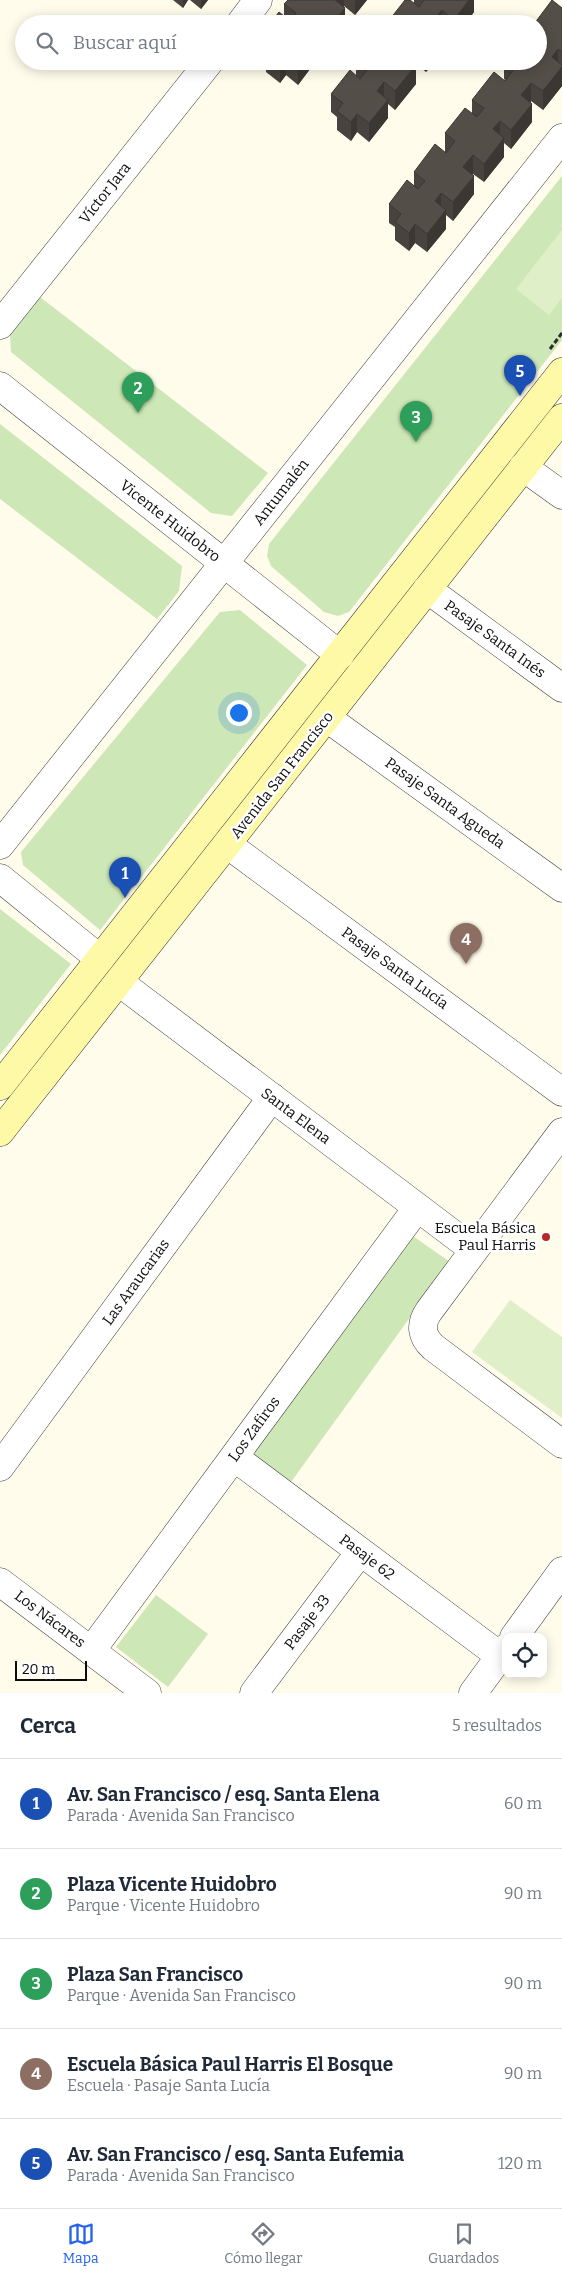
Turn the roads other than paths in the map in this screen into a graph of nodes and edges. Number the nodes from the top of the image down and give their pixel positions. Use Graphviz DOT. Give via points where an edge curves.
graph roads {
  1 [pos="258,0"];
  2 [pos="247,15"];
  3 [pos="203,70"];
  4 [pos="562,138"];
  5 [pos="0,325"];
  6 [pos="562,372"];
  7 [pos="0,386"];
  8 [pos="562,418"];
  9 [pos="523,467"];
  10 [pos="562,495"];
  11 [pos="224,564"];
  12 [pos="427,590"];
  13 [pos="340,655"];
  14 [pos="562,688"];
  15 [pos="327,718"];
  16 [pos="227,844"];
  17 [pos="0,846"];
  18 [pos="0,878"];
  19 [pos="562,888"];
  20 [pos="100,959"];
  21 [pos="119,982"];
  22 [pos="0,1086"];
  23 [pos="562,1092"];
  24 [pos="272,1097"];
  25 [pos="0,1132"];
  26 [pos="562,1132"];
  27 [pos="417,1208"];
  28 [pos="474,1250"];
  29 [pos="562,1444"];
  30 [pos="234,1457"];
  31 [pos="0,1467"];
  32 [pos="360,1552"];
  33 [pos="562,1571"];
  34 [pos="0,1582"];
  35 [pos="516,1633"];
  36 [pos="502,1644"];
  37 [pos="91,1651"];
  38 [pos="502,1653"];
  39 [pos="147,1693"];
  40 [pos="254,1693"];
  41 [pos="473,1693"];
  1 -- 2 [label="street"];
  3 -- 5 [label="street, Víctor Jara"];
  4 -- 11 [label="street, Antumalén"];
  6 -- 13 [label="main road, Avenida San Francisco"];
  7 -- 11 [label="street, Vicente Huidobro"];
  8 -- 9 [label="main road, Avenida San Francisco"];
  9 -- 10 [label="street"];
  9 -- 12 [label="main road, Avenida San Francisco"];
  11 -- 13 [label="street, Vicente Huidobro"];
  11 -- 17 [label="street, Antumalén"];
  12 -- 14 [label="street, Pasaje Santa Inés"];
  12 -- 15 [label="main road, Avenida San Francisco"];
  13 -- 20 [label="main road, Avenida San Francisco"];
  15 -- 16 [label="main road, Avenida San Francisco"];
  15 -- 19 [label="street, Pasaje Santa Agueda"];
  16 -- 21 [label="main road, Avenida San Francisco"];
  16 -- 23 [label="street, Pasaje Santa Lucía"];
  18 -- 20 [label="street"];
  20 -- 22 [label="main road, Avenida San Francisco"];
  21 -- 24 [label="street, Santa Elena"];
  21 -- 25 [label="main road, Avenida San Francisco"];
  24 -- 27 [label="street, Santa Elena"];
  24 -- 31 [label="street, Las Araucarias"];
  26 -- 28 [label="street"];
  27 -- 28 [label="street, Santa Elena"];
  27 -- 30 [label="street, Los Zafiros"];
  28 -- 29 [label="street" via="425,1317 424,1337"];
  30 -- 32 [label="street, Pasaje 62"];
  30 -- 37 [label="street, Los Zafiros"];
  32 -- 36 [label="street, Pasaje 62"];
  32 -- 40 [label="street, Pasaje 33"];
  33 -- 35 [label="street"];
  34 -- 37 [label="street, Los Nácares"];
  37 -- 39 [label="street, Los Nácares"];
  38 -- 41 [label="street"];
}
